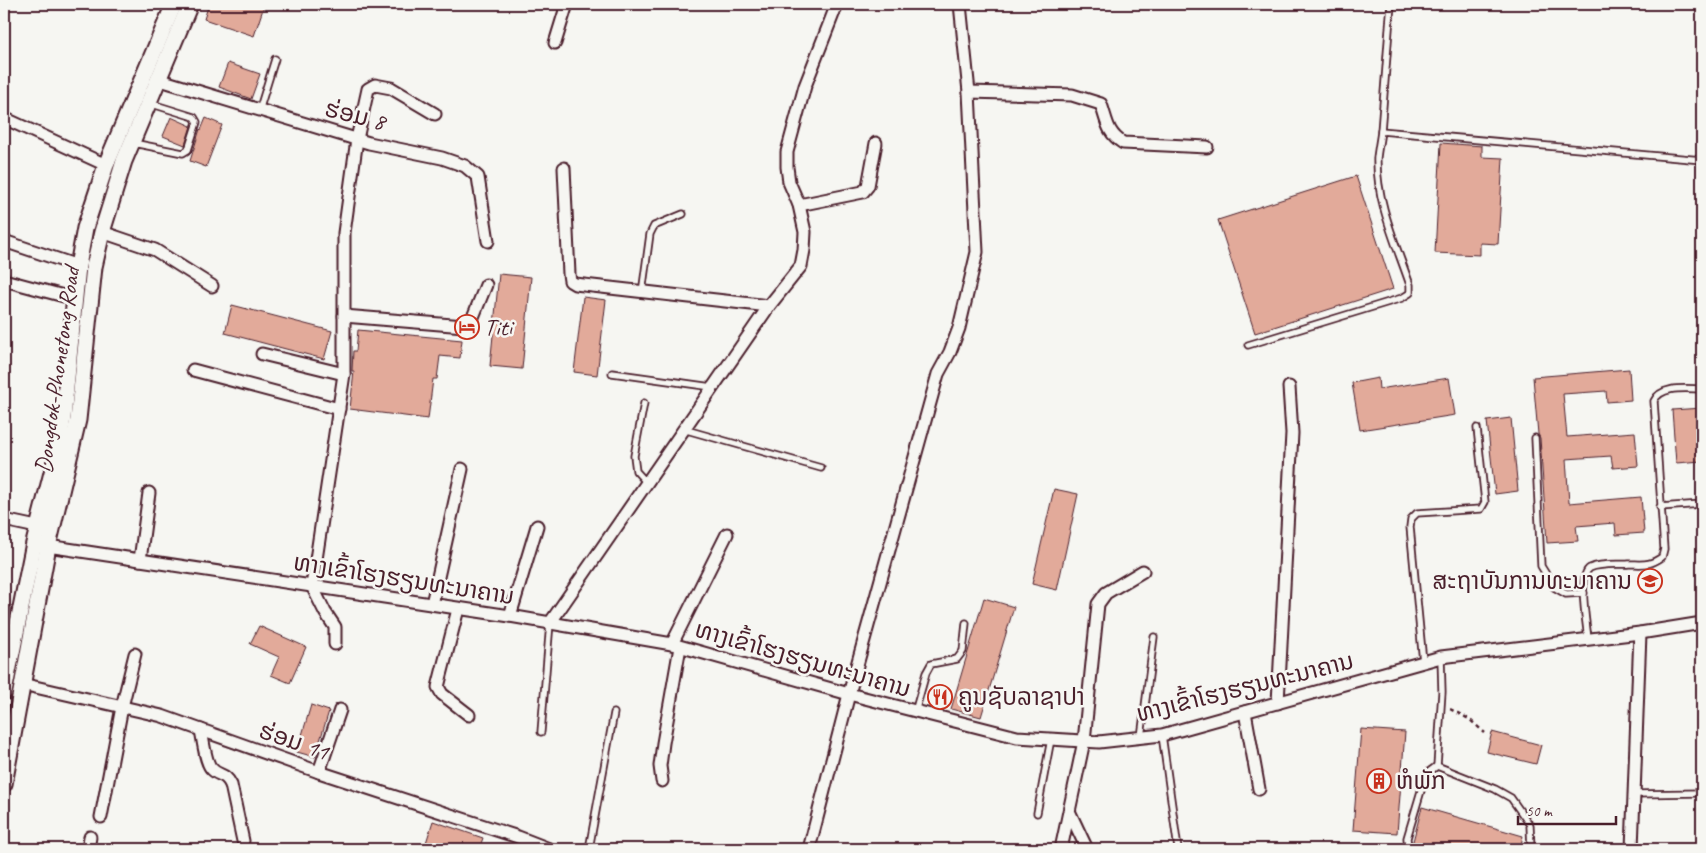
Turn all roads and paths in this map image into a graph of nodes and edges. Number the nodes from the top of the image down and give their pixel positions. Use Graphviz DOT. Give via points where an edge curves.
graph roads {
  1 [pos="174,4"];
  2 [pos="190,4"];
  3 [pos="567,4"];
  4 [pos="837,4"];
  5 [pos="960,4"];
  6 [pos="1391,4"];
  7 [pos="556,43"];
  8 [pos="275,59"];
  9 [pos="157,79"];
  10 [pos="969,92"];
  11 [pos="148,103"];
  12 [pos="259,111"];
  13 [pos="435,114"];
  14 [pos="4,118"];
  15 [pos="1382,131"];
  16 [pos="357,139"];
  17 [pos="131,143"];
  18 [pos="876,143"];
  19 [pos="1207,147"];
  20 [pos="1702,160"];
  21 [pos="106,165"];
  22 [pos="564,168"];
  23 [pos="799,205"];
  24 [pos="683,214"];
  25 [pos="102,232"];
  26 [pos="4,241"];
  27 [pos="488,241"];
  28 [pos="78,266"];
  29 [pos="4,280"];
  30 [pos="486,284"];
  31 [pos="212,286"];
  32 [pos="642,293"];
  33 [pos="75,299"];
  34 [pos="769,306"];
  35 [pos="344,316"];
  36 [pos="1248,345"];
  37 [pos="262,354"];
  38 [pos="193,370"];
  39 [pos="612,373"];
  40 [pos="344,374"];
  41 [pos="712,387"];
  42 [pos="1290,387"];
  43 [pos="1702,388"];
  44 [pos="644,403"];
  45 [pos="339,409"];
  46 [pos="1477,428"];
  47 [pos="683,429"];
  48 [pos="1535,438"];
  49 [pos="820,468"];
  50 [pos="462,469"];
  51 [pos="646,482"];
  52 [pos="149,493"];
  53 [pos="1702,504"];
  54 [pos="1660,507"];
  55 [pos="4,520"];
  56 [pos="537,526"];
  57 [pos="45,529"];
  58 [pos="727,534"];
  59 [pos="41,545"];
  60 [pos="140,560"];
  61 [pos="1143,571"];
  62 [pos="312,586"];
  63 [pos="1584,594"];
  64 [pos="432,604"];
  65 [pos="458,608"];
  66 [pos="510,616"];
  67 [pos="550,623"];
  68 [pos="966,623"];
  69 [pos="1702,623"];
  70 [pos="1640,633"];
  71 [pos="1154,638"];
  72 [pos="1588,640"];
  73 [pos="335,644"];
  74 [pos="676,645"];
  75 [pos="135,654"];
  76 [pos="1441,657"];
  77 [pos="1423,662"];
  78 [pos="22,684"];
  79 [pos="4,692"];
  80 [pos="1442,692"];
  81 [pos="849,694"];
  82 [pos="1278,703"];
  83 [pos="122,707"];
  84 [pos="340,710"];
  85 [pos="915,712"];
  86 [pos="1245,712"];
  87 [pos="614,713"];
  88 [pos="469,715"];
  89 [pos="201,730"];
  90 [pos="542,732"];
  91 [pos="1485,733"];
  92 [pos="1162,735"];
  93 [pos="1141,737"];
  94 [pos="1052,739"];
  95 [pos="1084,741"];
  96 [pos="1437,766"];
  97 [pos="320,772"];
  98 [pos="662,781"];
  99 [pos="4,784"];
  100 [pos="1259,789"];
  101 [pos="1702,793"];
  102 [pos="1634,794"];
  103 [pos="1038,813"];
  104 [pos="1070,813"];
  105 [pos="101,818"];
  106 [pos="90,836"];
  107 [pos="243,841"];
  108 [pos="88,849"];
  109 [pos="549,849"];
  110 [pos="589,849"];
  111 [pos="809,849"];
  112 [pos="1061,849"];
  113 [pos="1086,849"];
  114 [pos="1178,849"];
  115 [pos="1408,849"];
  116 [pos="1531,849"];
  117 [pos="1632,849"];
  1 -- 21 [label="main road, Dongdok-Phonetong Road"];
  2 -- 9 [label="main road, Dongdok-Phonetong Road"];
  3 -- 7 [label="street"];
  4 -- 23 [label="street" via="805,86 787,152 789,182"];
  5 -- 10 [label="street"];
  6 -- 15 [label="lane"];
  8 -- 12 [label="lane"];
  9 -- 11 [label="main road, Dongdok-Phonetong Road"];
  9 -- 12 [label="street, ຮ່ອມ 8"];
  10 -- 19 [label="street" via="1072,95 1101,104 1109,131 1123,142"];
  10 -- 81 [label="street" via="977,252 959,328 938,374"];
  11 -- 17 [label="main road, Dongdok-Phonetong Road"];
  11 -- 17 [label="lane" via="194,118 197,122 188,150 183,153"];
  12 -- 16 [label="street, ຮ່ອມ 8"];
  13 -- 16 [label="street" via="391,88 375,84 368,90"];
  14 -- 21 [label="street"];
  15 -- 20 [label="lane"];
  15 -- 36 [label="lane" via="1377,156 1378,180 1410,293"];
  16 -- 27 [label="street, ຮ່ອມ 8" via="465,166 478,177"];
  16 -- 35 [label="street" via="344,232"];
  17 -- 25 [label="main road, Dongdok-Phonetong Road"];
  18 -- 23 [label="street" via="868,186 863,192"];
  21 -- 28 [label="main road, Dongdok-Phonetong Road" via="85,228"];
  22 -- 32 [label="street" via="570,280 575,284"];
  23 -- 34 [label="street" via="805,232 801,266"];
  24 -- 32 [label="lane" via="654,226 650,234"];
  25 -- 31 [label="street" via="155,250"];
  25 -- 57 [label="main road, Dongdok-Phonetong Road" via="94,268 78,420"];
  26 -- 28 [label="street"];
  28 -- 33 [label="main road, Dongdok-Phonetong Road"];
  29 -- 33 [label="street"];
  30 -- 35 [label="street" via="472,322 464,326"];
  32 -- 34 [label="street"];
  33 -- 57 [label="main road, Dongdok-Phonetong Road" via="61,426"];
  34 -- 41 [label="street"];
  35 -- 40 [label="street"];
  37 -- 40 [label="street"];
  38 -- 45 [label="street"];
  39 -- 41 [label="lane"];
  40 -- 45 [label="street"];
  41 -- 47 [label="street"];
  42 -- 82 [label="street" via="1292,433"];
  43 -- 54 [label="lane" via="1663,391 1654,401"];
  44 -- 51 [label="lane" via="634,456 636,471"];
  45 -- 62 [label="street"];
  46 -- 77 [label="lane" via="1486,502 1481,510 1417,513 1411,519"];
  47 -- 49 [label="lane"];
  47 -- 51 [label="street"];
  48 -- 63 [label="lane" via="1541,566 1554,587 1566,594"];
  50 -- 64 [label="street"];
  51 -- 67 [label="street"];
  52 -- 60 [label="street"];
  53 -- 54 [label="lane"];
  54 -- 63 [label="lane" via="1662,557 1652,564 1590,568 1585,572"];
  55 -- 57 [label="street"];
  56 -- 66 [label="street"];
  57 -- 59 [label="main road, Dongdok-Phonetong Road"];
  58 -- 74 [label="street"];
  59 -- 60 [label="street, ທາງເຂົ້າໂຮງຮຽນທະນາຄານ"];
  59 -- 78 [label="main road, Dongdok-Phonetong Road"];
  59 -- 79 [label="main road, Dongdok-Phonetong Road"];
  60 -- 62 [label="street, ທາງເຂົ້າໂຮງຮຽນທະນາຄານ"];
  61 -- 95 [label="street" via="1106,593 1098,604"];
  62 -- 64 [label="street, ທາງເຂົ້າໂຮງຮຽນທະນາຄານ"];
  62 -- 73 [label="street" via="335,627"];
  63 -- 72 [label="lane"];
  64 -- 65 [label="street, ທາງເຂົ້າໂຮງຮຽນທະນາຄານ"];
  65 -- 66 [label="street, ທາງເຂົ້າໂຮງຮຽນທະນາຄານ"];
  65 -- 88 [label="street" via="438,687 442,694"];
  66 -- 67 [label="street, ທາງເຂົ້າໂຮງຮຽນທະນາຄານ"];
  67 -- 74 [label="street, ທາງເຂົ້າໂຮງຮຽນທະນາຄານ"];
  67 -- 90 [label="lane"];
  68 -- 85 [label="lane" via="963,651 957,659 931,664"];
  69 -- 70 [label="street, ທາງເຂົ້າໂຮງຮຽນທະນາຄານ"];
  70 -- 72 [label="street, ທາງເຂົ້າໂຮງຮຽນທະນາຄານ"];
  70 -- 102 [label="street"];
  71 -- 93 [label="lane"];
  72 -- 76 [label="street, ທາງເຂົ້າໂຮງຮຽນທະນາຄານ"];
  74 -- 81 [label="street, ທາງເຂົ້າໂຮງຮຽນທະນາຄານ"];
  74 -- 98 [label="street" via="660,766"];
  75 -- 83 [label="street"];
  76 -- 77 [label="street, ທາງເຂົ້າໂຮງຮຽນທະນາຄານ"];
  76 -- 80 [label="lane"];
  77 -- 82 [label="street, ທາງເຂົ້າໂຮງຮຽນທະນາຄານ"];
  78 -- 83 [label="street, ຮ່ອມ 11"];
  78 -- 99 [label="main road, Dongdok-Phonetong Road"];
  80 -- 91 [label="path" via="1451,710 1470,719"];
  80 -- 96 [label="lane"];
  81 -- 85 [label="street, ທາງເຂົ້າໂຮງຮຽນທະນາຄານ"];
  81 -- 111 [label="street"];
  82 -- 86 [label="street, ທາງເຂົ້າໂຮງຮຽນທະນາຄານ"];
  83 -- 89 [label="street, ຮ່ອມ 11" via="162,716"];
  83 -- 105 [label="street"];
  84 -- 97 [label="street"];
  85 -- 94 [label="street, ທາງເຂົ້າໂຮງຮຽນທະນາຄານ" via="1017,737"];
  86 -- 92 [label="street, ທາງເຂົ້າໂຮງຮຽນທະນາຄານ"];
  86 -- 100 [label="street"];
  87 -- 110 [label="lane"];
  89 -- 97 [label="street, ຮ່ອມ 11"];
  89 -- 107 [label="street" via="208,764 231,785"];
  92 -- 93 [label="street, ທາງເຂົ້າໂຮງຮຽນທະນາຄານ"];
  92 -- 114 [label="lane"];
  93 -- 95 [label="street, ທາງເຂົ້າໂຮງຮຽນທະນາຄານ"];
  94 -- 95 [label="street, ທາງເຂົ້າໂຮງຮຽນທະນາຄານ"];
  94 -- 103 [label="lane"];
  95 -- 104 [label="street"];
  96 -- 115 [label="lane" via="1426,774 1407,838"];
  96 -- 116 [label="lane" via="1511,798 1530,825"];
  97 -- 109 [label="street, ຮ່ອມ 11"];
  101 -- 102 [label="lane"];
  102 -- 117 [label="street"];
  104 -- 112 [label="street"];
  104 -- 113 [label="street"];
  106 -- 108 [label="street"];
}
